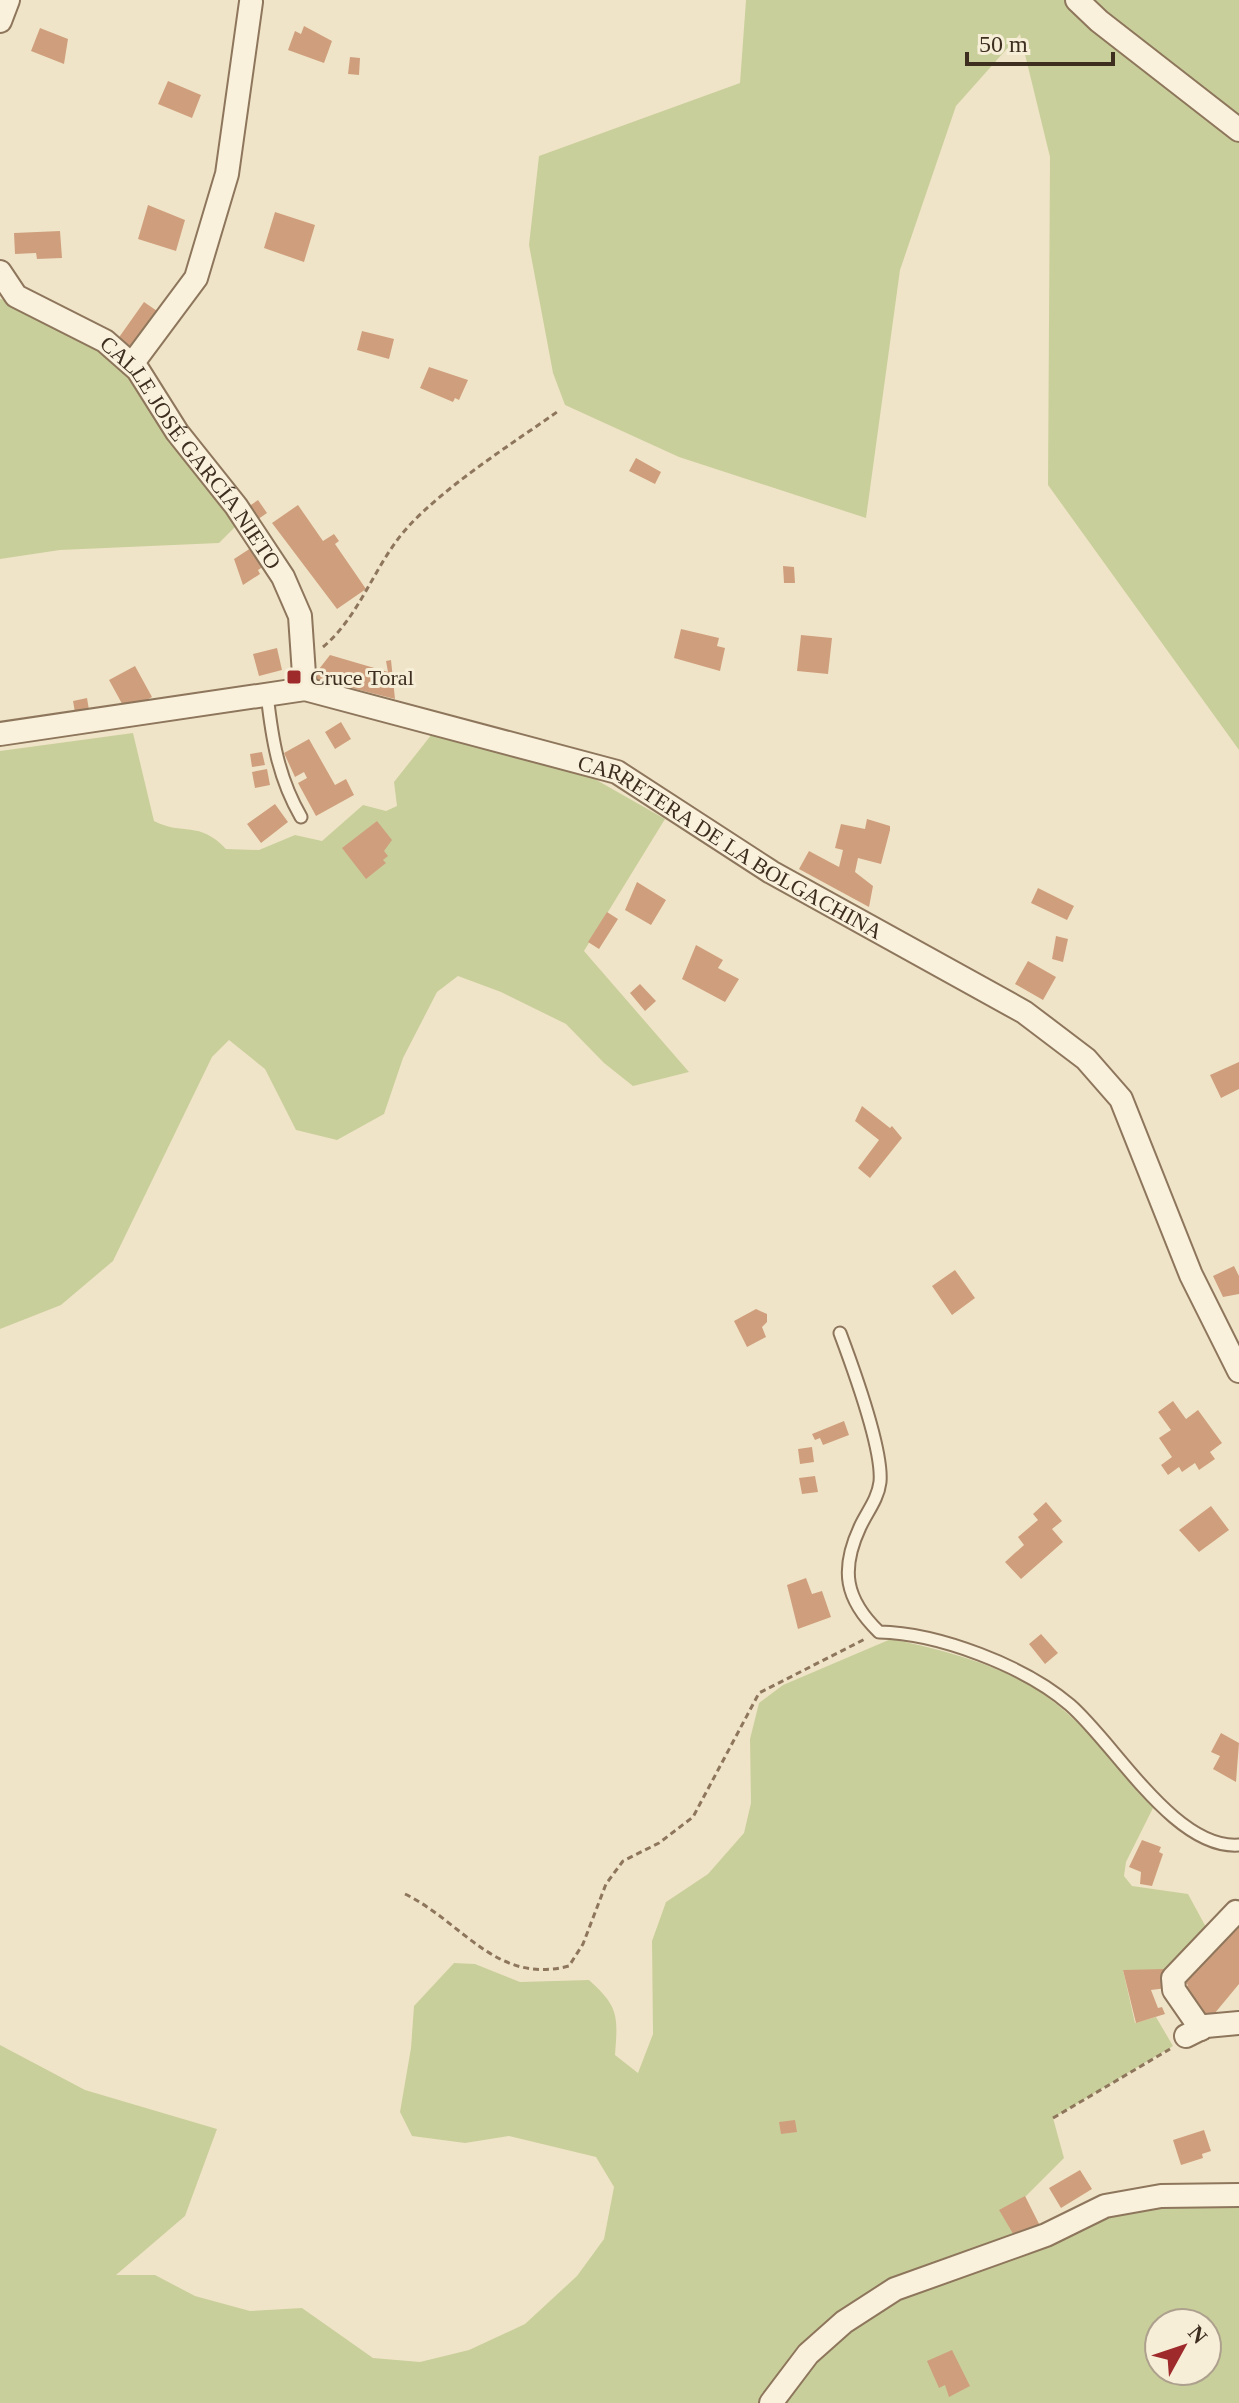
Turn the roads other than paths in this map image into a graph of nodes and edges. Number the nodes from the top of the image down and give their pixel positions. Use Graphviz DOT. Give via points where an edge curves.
graph roads {
  1 [pos="8,0"];
  2 [pos="1077,0"];
  3 [pos="251,2"];
  4 [pos="0,21"];
  5 [pos="1239,130"];
  6 [pos="0,272"];
  7 [pos="132,364"];
  8 [pos="305,689"];
  9 [pos="267,693"];
  10 [pos="0,734"];
  11 [pos="301,817"];
  12 [pos="840,1333"];
  13 [pos="1239,1371"];
  14 [pos="1239,1845"];
  15 [pos="1239,1913"];
  16 [pos="1239,2023"];
  17 [pos="1239,2195"];
  18 [pos="771,2403"];
  1 -- 4 [label="street"];
  2 -- 5 [label="street"];
  3 -- 7 [label="street" via="227,174 196,278"];
  6 -- 7 [label="street, CALLE JOSÉ GARCÍA NIETO" via="16,296 105,341"];
  7 -- 8 [label="street, CALLE JOSÉ GARCÍA NIETO" via="283,577 300,616"];
  8 -- 9 [label="street, CARRETERA DE LA BOLGACHINA"];
  8 -- 13 [label="street, CARRETERA DE LA BOLGACHINA" via="617,772 771,872 1024,1012 1086,1059 1121,1099 1191,1275"];
  9 -- 10 [label="street, CARRETERA DE LA BOLGACHINA"];
  9 -- 11 [label="lane" via="273,750"];
  12 -- 14 [label="lane" via="856,1376 880,1481 859,1528 847,1576 852,1602 879,1632 902,1632 972,1654 1046,1687 1071,1706 1189,1828 1206,1841"];
  15 -- 16 [label="street" via="1173,1978 1194,2033"];
  17 -- 18 [label="street" via="1161,2196 1105,2206 1046,2235 895,2289 844,2322 808,2354"];
}
